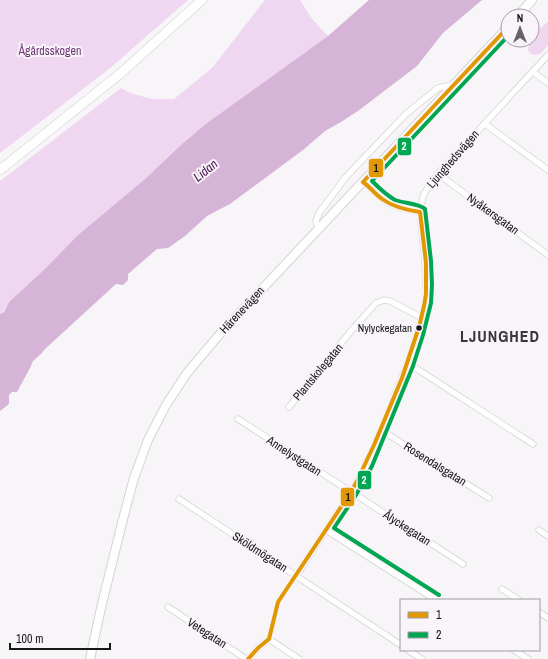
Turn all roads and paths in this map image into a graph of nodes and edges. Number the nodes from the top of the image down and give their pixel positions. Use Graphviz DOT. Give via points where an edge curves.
graph roads {
  1 [pos="202,0"];
  2 [pos="532,0"];
  3 [pos="525,8"];
  4 [pos="500,35"];
  5 [pos="548,56"];
  6 [pos="533,72"];
  7 [pos="548,83"];
  8 [pos="453,85"];
  9 [pos="485,124"];
  10 [pos="0,170"];
  11 [pos="548,170"];
  12 [pos="438,174"];
  13 [pos="363,182"];
  14 [pos="420,212"];
  15 [pos="318,229"];
  16 [pos="548,255"];
  17 [pos="422,318"];
  18 [pos="407,364"];
  19 [pos="289,407"];
  20 [pos="238,419"];
  21 [pos="381,430"];
  22 [pos="533,444"];
  23 [pos="351,492"];
  24 [pos="489,498"];
  25 [pos="179,499"];
  26 [pos="326,530"];
  27 [pos="539,530"];
  28 [pos="548,536"];
  29 [pos="463,564"];
  30 [pos="296,576"];
  31 [pos="502,589"];
  32 [pos="434,599"];
  33 [pos="518,599"];
  34 [pos="168,608"];
  35 [pos="400,644"];
  36 [pos="410,651"];
  37 [pos="516,651"];
  38 [pos="90,659"];
  39 [pos="247,659"];
  40 [pos="299,659"];
  41 [pos="422,659"];
  42 [pos="528,659"];
  1 -- 10 [label="main road" via="122,73"];
  2 -- 3 [label="street"];
  4 -- 8 [label="street, Härenevägen"];
  5 -- 6 [label="street, Ljunghedsvägen"];
  6 -- 7 [label="street"];
  6 -- 9 [label="street, Ljunghedsvägen"];
  8 -- 13 [label="street, Härenevägen"];
  8 -- 15 [label="street" via="438,88 406,114 345,178 318,213"];
  9 -- 11 [label="street"];
  9 -- 12 [label="street, Ljunghedsvägen"];
  12 -- 14 [label="street, Ljunghedsvägen" via="423,196"];
  12 -- 16 [label="street, Nyåkersgatan"];
  13 -- 14 [label="street" via="391,205"];
  13 -- 15 [label="street, Härenevägen"];
  14 -- 17 [label="street, Ljunghedsvägen" via="426,262 426,294"];
  15 -- 38 [label="street, Härenevägen" via="218,335 187,373 166,405 148,440 134,478 100,608"];
  17 -- 18 [label="street, Ljunghedsvägen"];
  17 -- 19 [label="street, Plantskolegatan" via="390,301 376,303"];
  18 -- 21 [label="street, Ljunghedsvägen"];
  18 -- 22 [label="street"];
  20 -- 23 [label="street, Annelystgatan"];
  21 -- 23 [label="street, Ljunghedsvägen"];
  21 -- 24 [label="street, Rosendalsgatan"];
  23 -- 26 [label="street, Ljunghedsvägen"];
  23 -- 29 [label="street, Ålyckegatan"];
  25 -- 30 [label="street, Sköldmögatan"];
  26 -- 30 [label="street, Ljunghedsvägen"];
  26 -- 32 [label="street"];
  27 -- 28 [label="street"];
  30 -- 35 [label="street, Sköldmögatan"];
  31 -- 33 [label="street"];
  34 -- 39 [label="street, Vetegatan"];
  36 -- 41 [label="street"];
  37 -- 42 [label="street"];
  39 -- 40 [label="street" via="269,639"];
}
